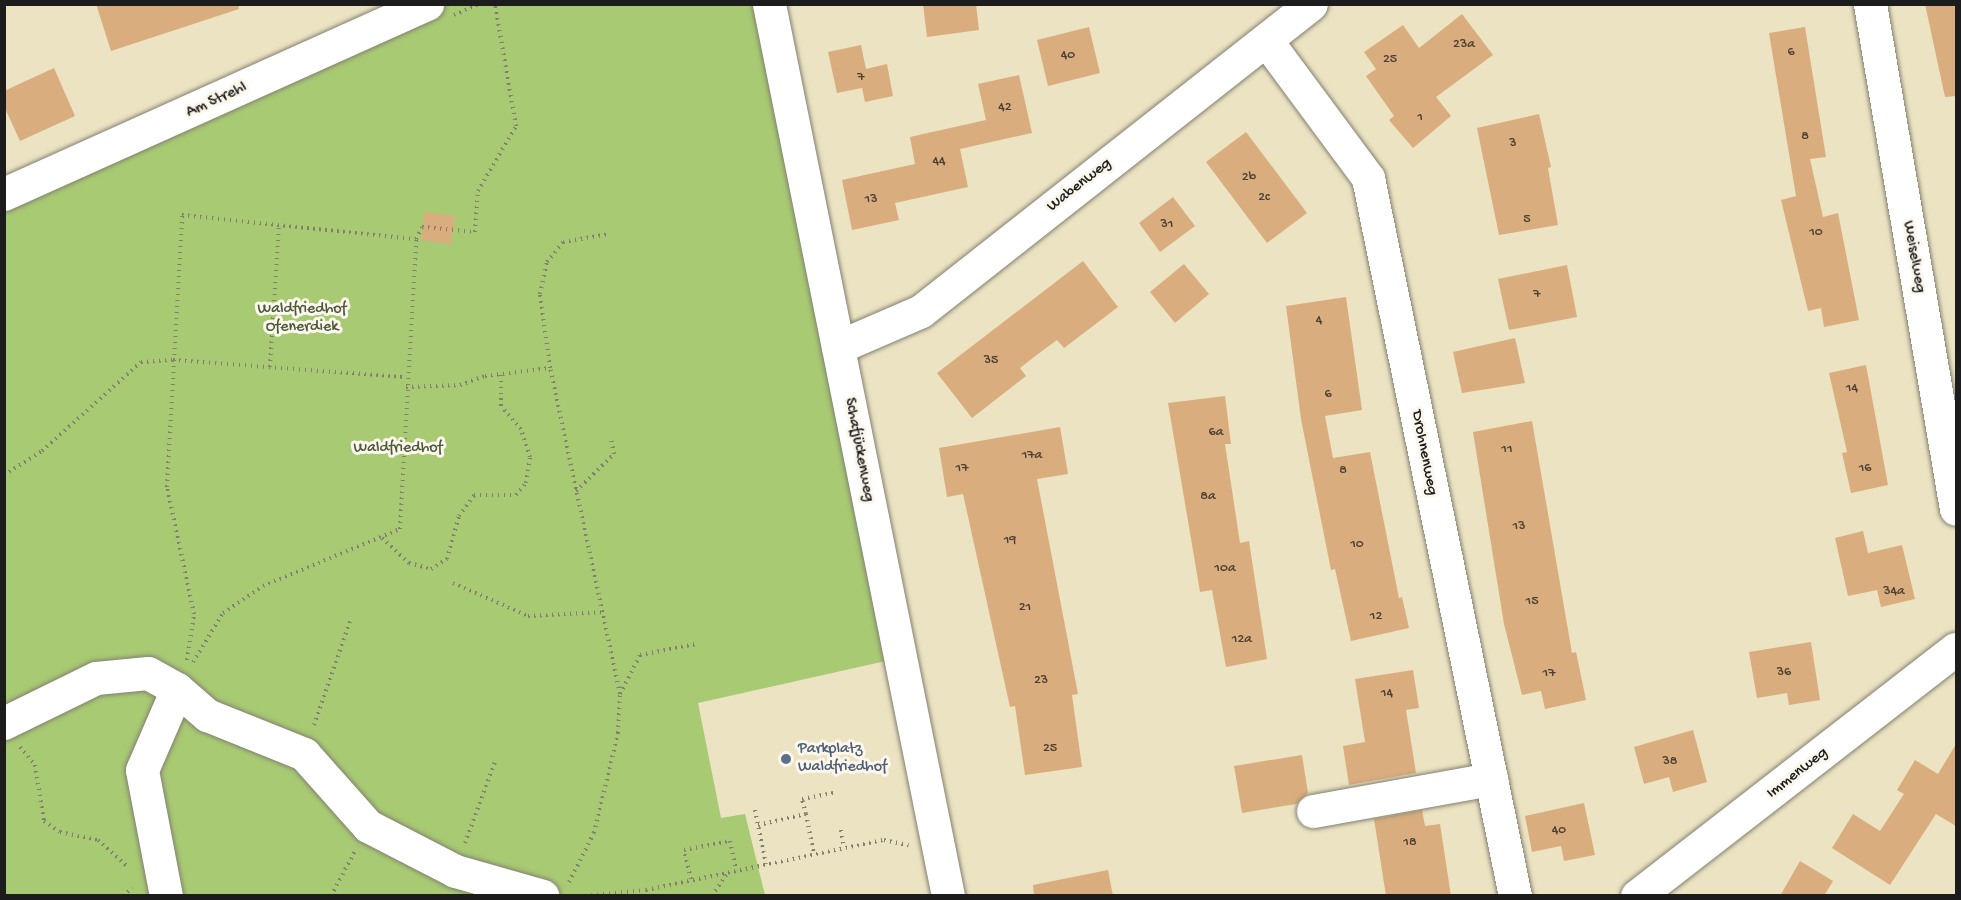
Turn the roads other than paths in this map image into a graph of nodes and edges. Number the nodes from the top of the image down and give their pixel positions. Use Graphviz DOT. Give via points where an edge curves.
graph roads {
  1 [pos="427,4"];
  2 [pos="769,4"];
  3 [pos="1311,4"];
  4 [pos="1870,4"];
  5 [pos="1266,40"];
  6 [pos="4,194"];
  7 [pos="838,347"];
  8 [pos="1956,509"];
  9 [pos="1956,650"];
  10 [pos="185,673"];
  11 [pos="11,733"];
  12 [pos="1491,779"];
  13 [pos="1313,811"];
  14 [pos="555,890"];
  15 [pos="166,893"];
  16 [pos="948,896"];
  17 [pos="1515,896"];
  18 [pos="1637,896"];
  1 -- 6 [label="street, Am Strehl"];
  2 -- 7 [label="street, Schafjückenweg"];
  3 -- 5 [label="street, Wabenweg"];
  4 -- 8 [label="street, Weiselweg"];
  5 -- 7 [label="street, Wabenweg" via="921,311"];
  5 -- 12 [label="street, Drohnenweg" via="1368,178"];
  7 -- 16 [label="street, Schafjückenweg"];
  9 -- 18 [label="street, Immenweg"];
  10 -- 11 [label="street" via="96,678"];
  10 -- 14 [label="street" via="207,715 304,754 368,826 455,872"];
  10 -- 15 [label="street" via="142,770"];
  12 -- 13 [label="street"];
  12 -- 17 [label="street, Drohnenweg"];
}
